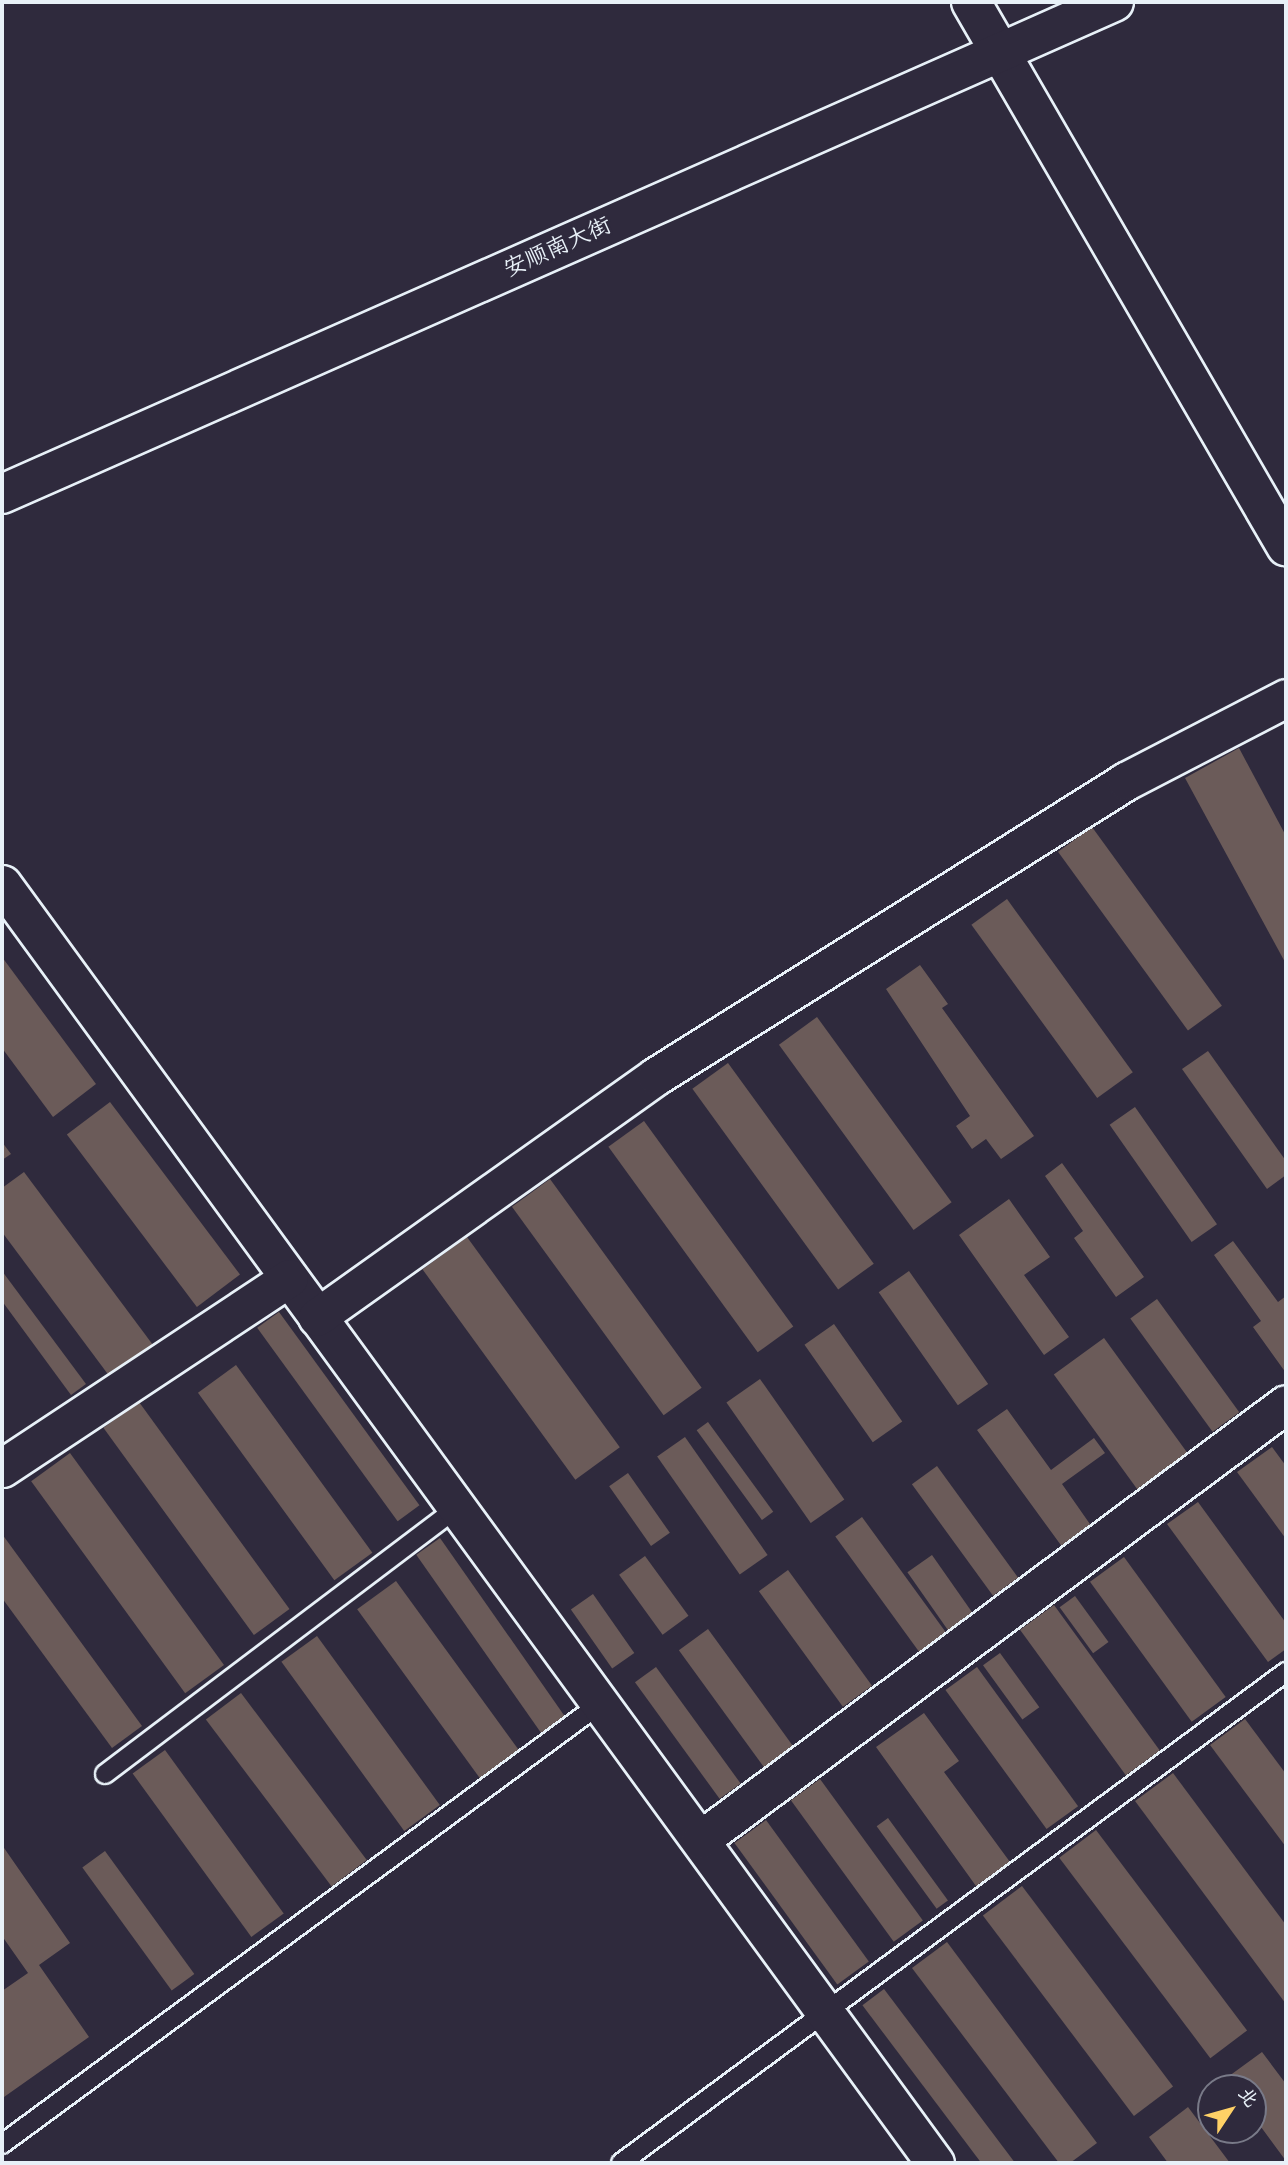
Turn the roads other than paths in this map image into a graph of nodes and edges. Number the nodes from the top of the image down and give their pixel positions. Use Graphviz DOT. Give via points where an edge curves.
graph roads {
  1 [pos="971,2"];
  2 [pos="1114,2"];
  3 [pos="1000,52"];
  4 [pos="2,494"];
  5 [pos="1286,546"];
  6 [pos="1286,698"];
  7 [pos="2,884"];
  8 [pos="289,1278"];
  9 [pos="317,1317"];
  10 [pos="1286,1404"];
  11 [pos="2,1468"];
  12 [pos="457,1508"];
  13 [pos="1286,1672"];
  14 [pos="600,1704"];
  15 [pos="104,1774"];
  16 [pos="700,1840"];
  17 [pos="825,2012"];
  18 [pos="2,2144"];
  19 [pos="621,2163"];
  20 [pos="935,2163"];
  1 -- 3 [label="street"];
  2 -- 3 [label="street, 安顺南大街"];
  3 -- 4 [label="street, 安顺南大街"];
  3 -- 5 [label="street"];
  6 -- 9 [label="street" via="1126,781 667,1069"];
  7 -- 8 [label="street"];
  8 -- 9 [label="street"];
  8 -- 11 [label="street"];
  9 -- 12 [label="street"];
  10 -- 16 [label="street"];
  12 -- 14 [label="street"];
  12 -- 15 [label="lane"];
  13 -- 17 [label="lane"];
  14 -- 16 [label="street"];
  14 -- 18 [label="lane"];
  16 -- 17 [label="street"];
  17 -- 19 [label="lane"];
  17 -- 20 [label="street"];
}
